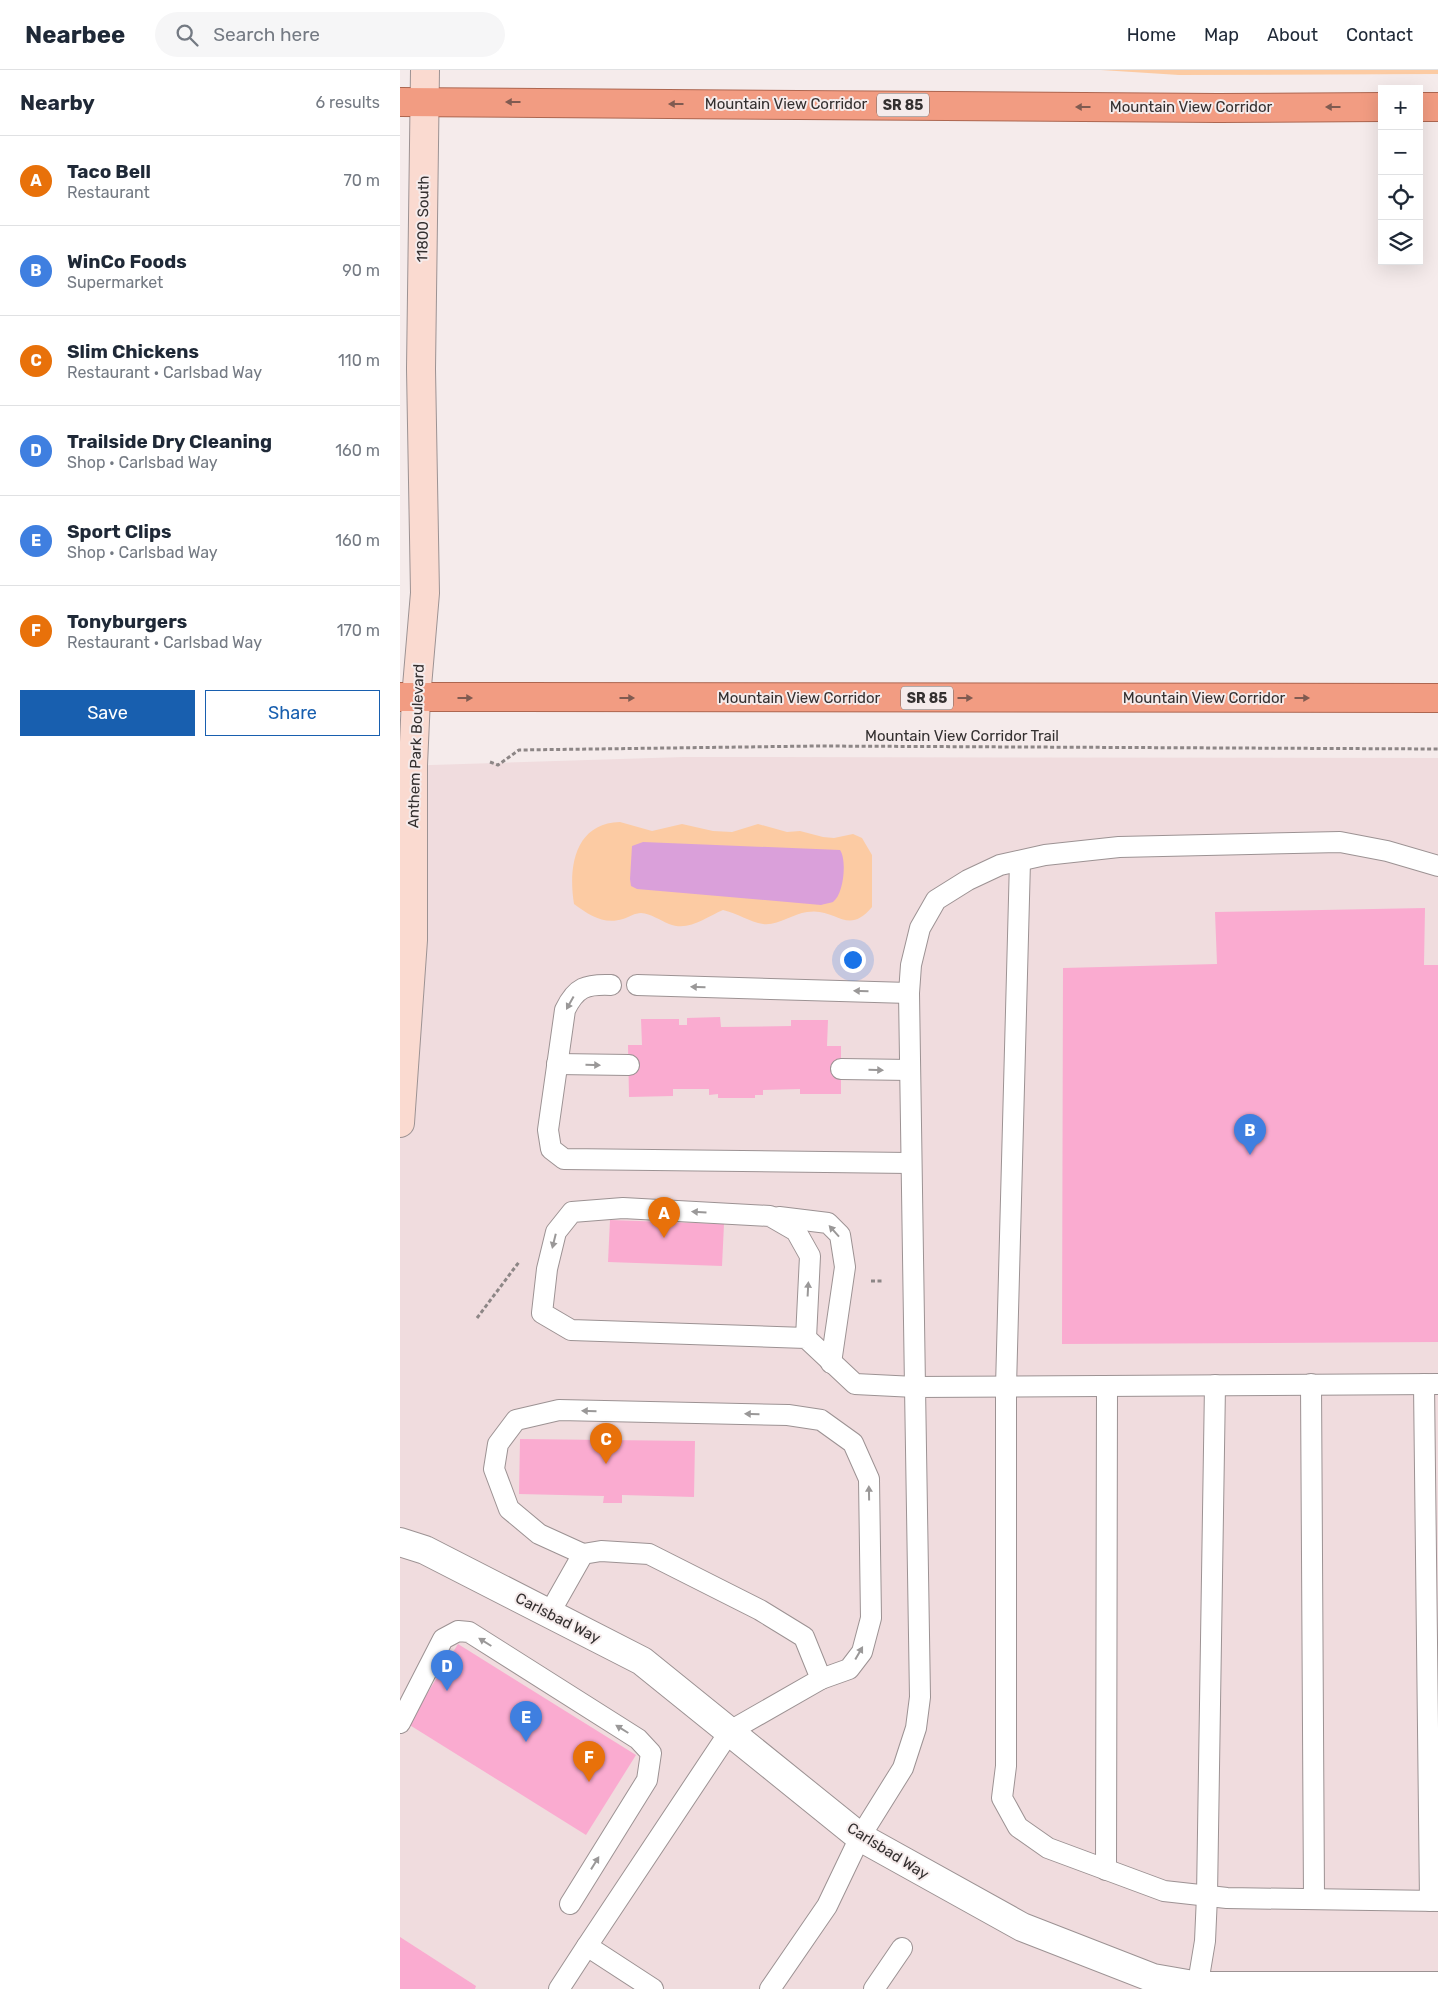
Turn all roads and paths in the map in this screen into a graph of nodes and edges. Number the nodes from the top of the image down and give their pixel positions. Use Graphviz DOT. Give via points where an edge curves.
graph roads {
  1 [pos="425,70"];
  2 [pos="412,102"];
  3 [pos="1378,107"];
  4 [pos="1423,107"];
  5 [pos="1438,107"];
  6 [pos="421,369"];
  7 [pos="408,698"];
  8 [pos="1438,698"];
  9 [pos="1438,749"];
  10 [pos="490,762"];
  11 [pos="1020,861"];
  12 [pos="1438,866"];
  13 [pos="610,985"];
  14 [pos="637,985"];
  15 [pos="910,993"];
  16 [pos="557,1064"];
  17 [pos="629,1065"];
  18 [pos="842,1069"];
  19 [pos="910,1070"];
  20 [pos="400,1123"];
  21 [pos="910,1163"];
  22 [pos="770,1216"];
  23 [pos="520,1260"];
  24 [pos="477,1318"];
  25 [pos="806,1338"];
  26 [pos="831,1363"];
  27 [pos="1311,1384"];
  28 [pos="1431,1384"];
  29 [pos="1215,1385"];
  30 [pos="1107,1386"];
  31 [pos="915,1387"];
  32 [pos="1006,1387"];
  33 [pos="400,1542"];
  34 [pos="583,1554"];
  35 [pos="549,1614"];
  36 [pos="821,1679"];
  37 [pos="400,1723"];
  38 [pos="730,1731"];
  39 [pos="860,1837"];
  40 [pos="1106,1870"];
  41 [pos="1207,1896"];
  42 [pos="1314,1899"];
  43 [pos="1434,1901"];
  44 [pos="570,1904"];
  45 [pos="587,1946"];
  46 [pos="902,1948"];
  47 [pos="1438,1986"];
  48 [pos="1198,1987"];
  49 [pos="559,1989"];
  50 [pos="653,1989"];
  51 [pos="770,1989"];
  52 [pos="874,1989"];
  1 -- 2 [label="main road, 11800 South"];
  3 -- 2 [label="highway, Mountain View Corridor / SR 85, one-way"];
  2 -- 6 [label="main road, 11800 South"];
  4 -- 5 [label="highway"];
  6 -- 7 [label="main road, Anthem Park Boulevard" via="425,593"];
  7 -- 8 [label="highway, Mountain View Corridor / SR 85, one-way"];
  7 -- 20 [label="main road, Anthem Park Boulevard" via="413,766 414,940"];
  9 -- 10 [label="path, Mountain View Corridor Trail" via="817,746 519,750 498,765"];
  11 -- 12 [label="lane" via="1119,847 1340,842 1388,850"];
  11 -- 15 [label="lane" via="1000,865 976,876 936,900 920,928 911,965"];
  11 -- 32 [label="lane"];
  13 -- 16 [label="lane, one-way" via="593,984 571,998"];
  15 -- 14 [label="lane, one-way"];
  15 -- 19 [label="lane"];
  16 -- 17 [label="lane, one-way"];
  16 -- 21 [label="lane" via="548,1130 551,1148 564,1159"];
  18 -- 19 [label="lane, one-way"];
  19 -- 21 [label="lane"];
  21 -- 31 [label="lane"];
  25 -- 22 [label="lane, one-way" via="810,1256 796,1231"];
  22 -- 25 [label="lane, one-way" via="623,1208 572,1212 556,1232 547,1268 542,1313 571,1330"];
  26 -- 22 [label="lane, one-way" via="846,1267 840,1234 828,1224"];
  23 -- 24 [label="path"];
  25 -- 26 [label="lane"];
  26 -- 31 [label="lane" via="855,1384"];
  27 -- 28 [label="lane"];
  27 -- 29 [label="lane"];
  27 -- 42 [label="lane"];
  28 -- 43 [label="lane"];
  29 -- 30 [label="lane"];
  29 -- 41 [label="lane"];
  30 -- 32 [label="lane"];
  30 -- 40 [label="lane"];
  31 -- 32 [label="lane"];
  31 -- 39 [label="lane" via="920,1697 916,1728 903,1768"];
  32 -- 40 [label="lane" via="1006,1766 1002,1798 1018,1828 1048,1848"];
  33 -- 35 [label="street, Carlsbad Way" via="425,1550"];
  34 -- 35 [label="lane"];
  34 -- 36 [label="lane" via="601,1551 649,1554 760,1610 804,1637"];
  36 -- 34 [label="lane, one-way" via="849,1669 862,1652 872,1618 869,1479 853,1443 821,1420 788,1415 559,1410 516,1420 498,1444 494,1469 509,1509 539,1534"];
  35 -- 38 [label="street, Carlsbad Way" via="642,1661"];
  36 -- 38 [label="lane"];
  44 -- 37 [label="lane, one-way" via="647,1780 651,1753 638,1739 469,1632 458,1631 443,1639"];
  38 -- 39 [label="street, Carlsbad Way"];
  38 -- 45 [label="lane"];
  39 -- 48 [label="street, Carlsbad Way" via="1022,1927 1153,1978"];
  39 -- 51 [label="lane" via="827,1906"];
  40 -- 41 [label="lane" via="1164,1891"];
  41 -- 42 [label="lane"];
  41 -- 48 [label="lane"];
  42 -- 43 [label="lane"];
  45 -- 49 [label="lane"];
  45 -- 50 [label="lane"];
  46 -- 52 [label="lane"];
  47 -- 48 [label="street, Carlsbad Way"];
}
